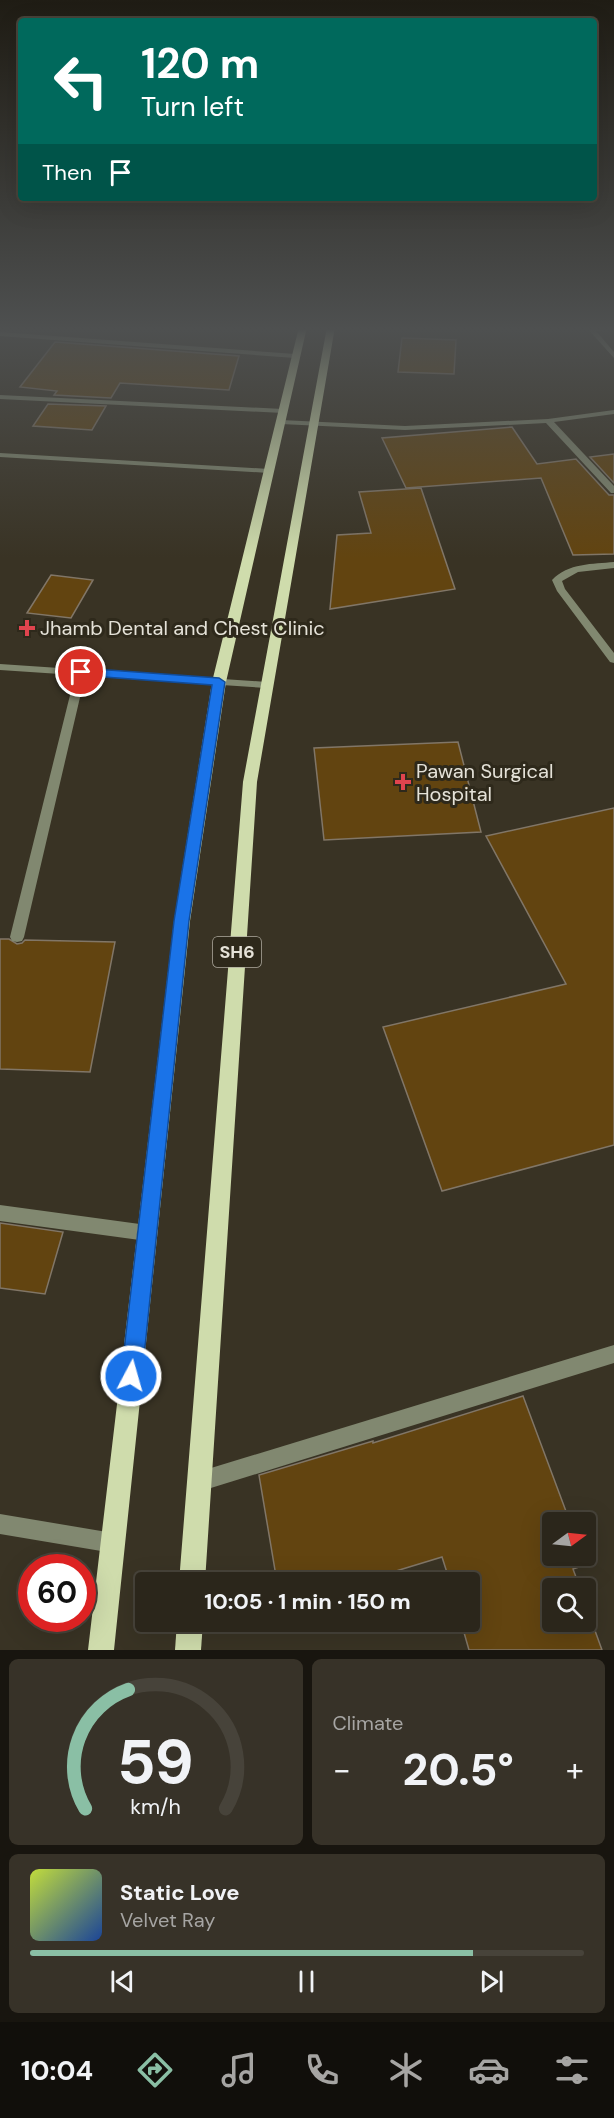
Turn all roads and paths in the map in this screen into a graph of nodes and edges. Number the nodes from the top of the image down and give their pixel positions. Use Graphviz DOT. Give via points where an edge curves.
graph roads {
  1 [pos="99,404"];
  2 [pos="285,404"];
  3 [pos="318,404"];
  4 [pos="614,412"];
  5 [pos="282,417"];
  6 [pos="548,421"];
  7 [pos="314,424"];
  8 [pos="0,455"];
  9 [pos="269,471"];
  10 [pos="614,491"];
  11 [pos="614,565"];
  12 [pos="614,660"];
  13 [pos="0,667"];
  14 [pos="81,672"];
  15 [pos="219,682"];
  16 [pos="267,685"];
  17 [pos="17,937"];
  18 [pos="0,1213"];
  19 [pos="147,1233"];
  20 [pos="614,1354"];
  21 [pos="198,1482"];
  22 [pos="0,1524"];
  23 [pos="112,1543"];
  24 [pos="193,1572"];
  25 [pos="189,1632"];
  26 [pos="101,1650"];
  27 [pos="188,1650"];
  1 -- 5 [label="street"];
  2 -- 5 [label="main road"];
  3 -- 7 [label="main road, SH6"];
  4 -- 6 [label="street"];
  5 -- 7 [label="street"];
  5 -- 9 [label="main road"];
  6 -- 7 [label="street" via="405,428"];
  6 -- 10 [label="street"];
  7 -- 16 [label="main road, SH6"];
  8 -- 9 [label="street"];
  9 -- 15 [label="main road"];
  11 -- 12 [label="street" via="573,571 557,580"];
  13 -- 14 [label="street"];
  14 -- 15 [label="street"];
  14 -- 17 [label="street"];
  15 -- 16 [label="street"];
  15 -- 19 [label="main road" via="182,921"];
  16 -- 21 [label="main road, SH6" via="249,782"];
  18 -- 19 [label="street"];
  19 -- 23 [label="main road"];
  20 -- 21 [label="street"];
  21 -- 24 [label="main road, SH6"];
  22 -- 23 [label="street"];
  23 -- 26 [label="main road"];
  25 -- 27 [label="main road"];
}
